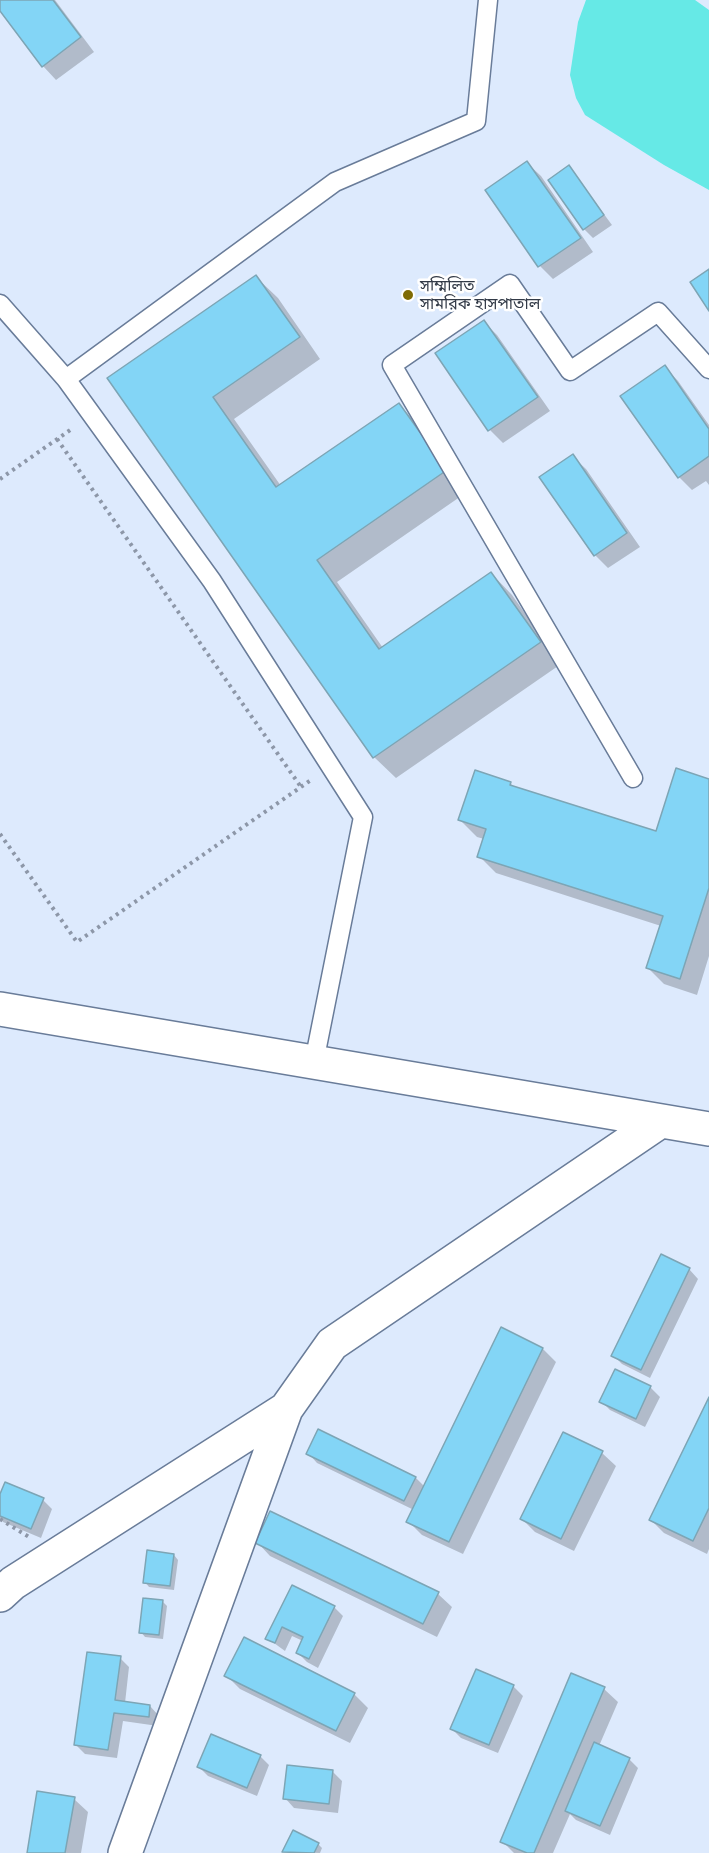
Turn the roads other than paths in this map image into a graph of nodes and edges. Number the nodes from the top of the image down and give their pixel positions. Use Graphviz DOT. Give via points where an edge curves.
graph roads {
  1 [pos="488,0"];
  2 [pos="0,304"];
  3 [pos="709,369"];
  4 [pos="66,379"];
  5 [pos="633,778"];
  6 [pos="0,1009"];
  7 [pos="314,1062"];
  8 [pos="659,1122"];
  9 [pos="709,1129"];
  10 [pos="286,1409"];
  11 [pos="0,1595"];
  12 [pos="124,1853"];
  1 -- 4 [label="lane" via="476,121 335,182"];
  2 -- 4 [label="lane"];
  3 -- 5 [label="lane" via="658,312 570,371 510,284 392,365"];
  4 -- 7 [label="lane" via="212,581 363,817"];
  6 -- 7 [label="street"];
  7 -- 8 [label="street"];
  8 -- 9 [label="street"];
  8 -- 10 [label="street" via="332,1344"];
  10 -- 11 [label="street"];
  10 -- 12 [label="street"];
}
